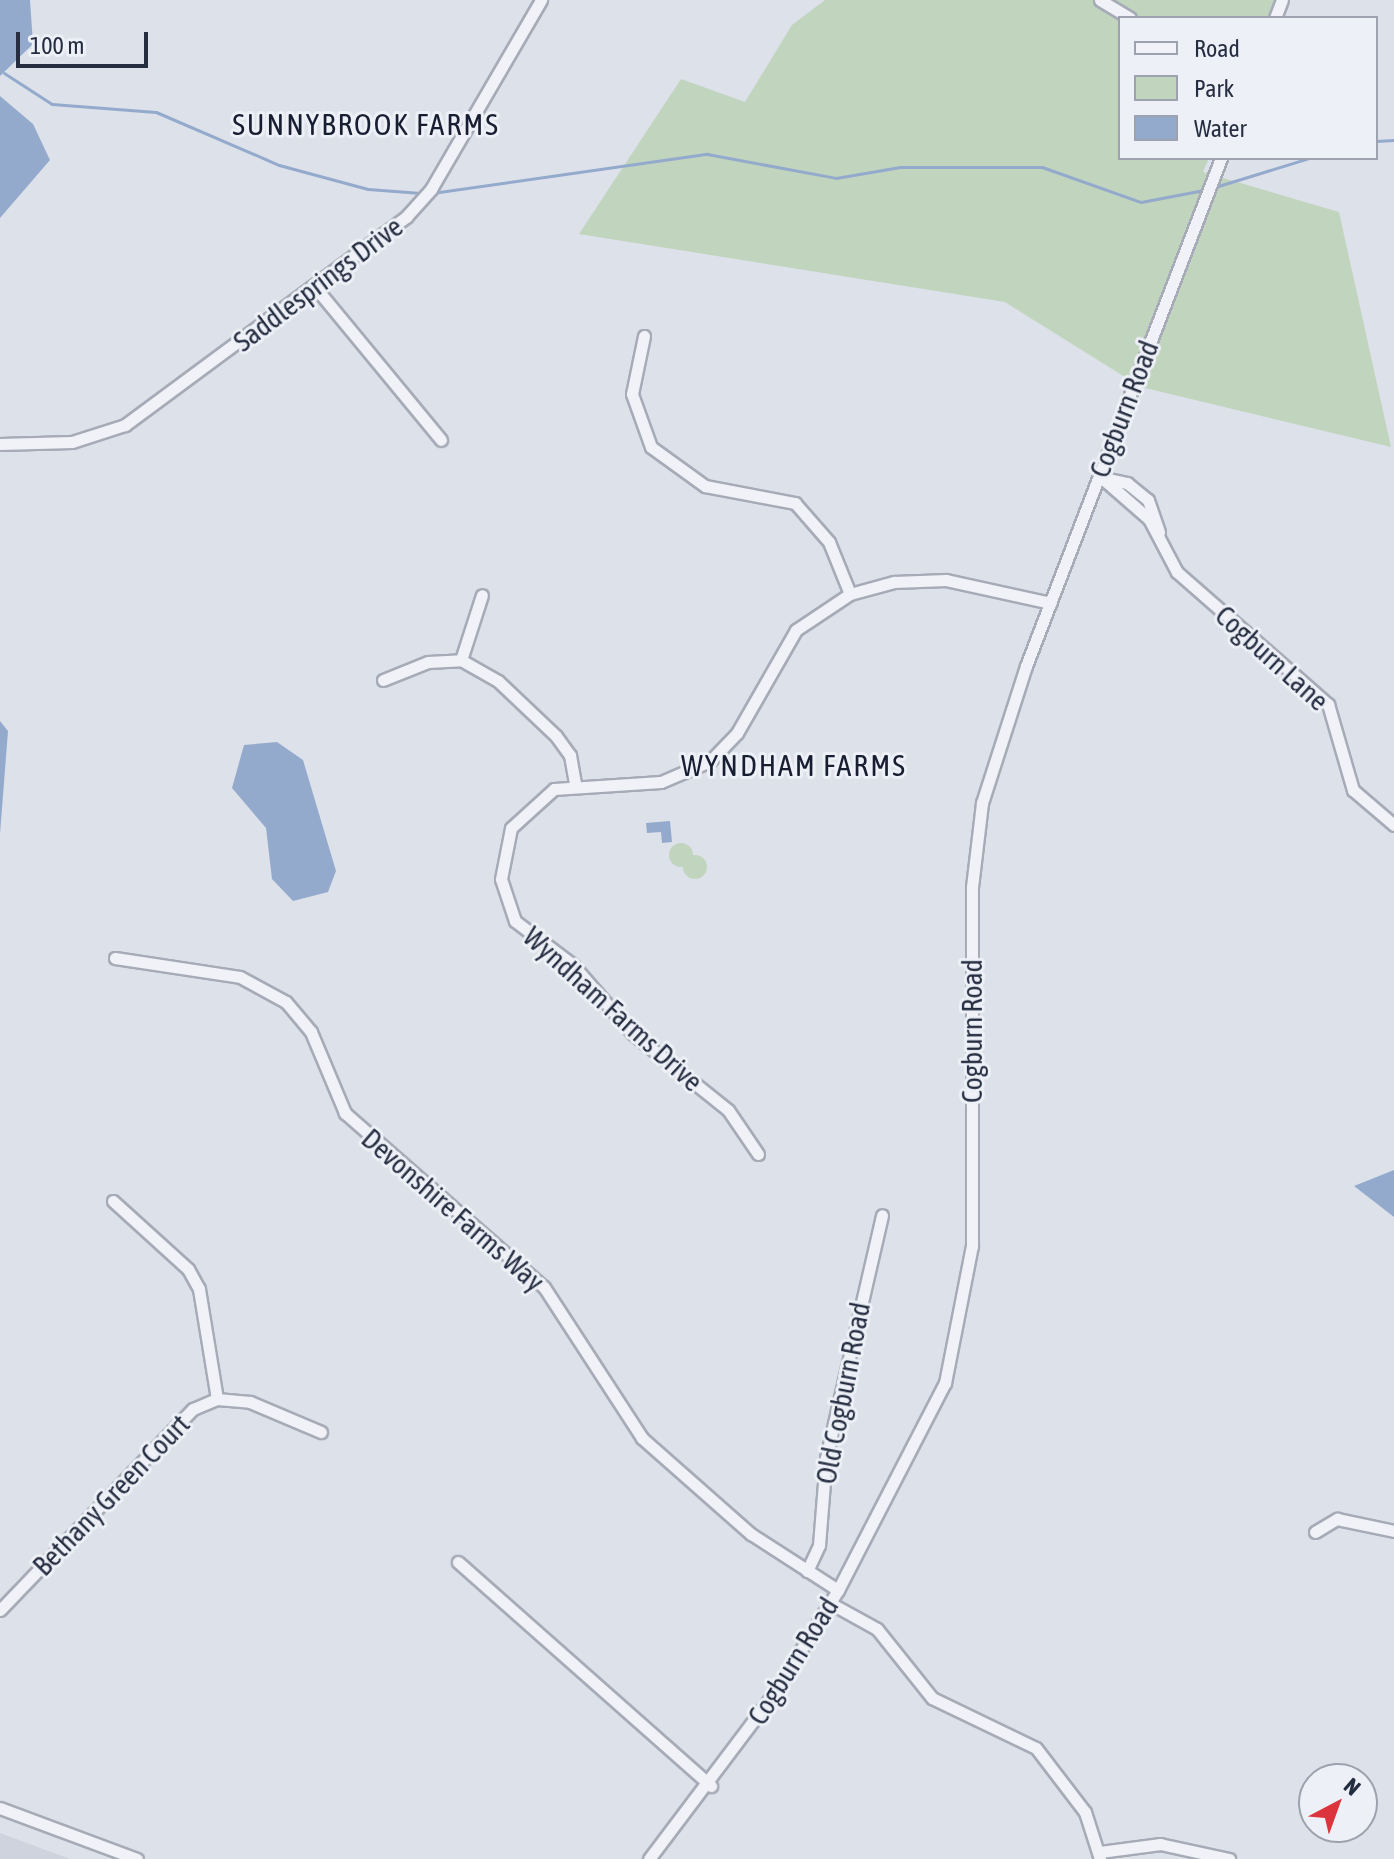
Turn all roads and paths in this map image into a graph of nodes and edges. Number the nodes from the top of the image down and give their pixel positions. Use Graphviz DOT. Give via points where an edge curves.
graph roads {
  1 [pos="541,0"];
  2 [pos="1100,0"];
  3 [pos="1127,16"];
  4 [pos="1220,160"];
  5 [pos="315,287"];
  6 [pos="644,336"];
  7 [pos="441,440"];
  8 [pos="0,444"];
  9 [pos="1100,478"];
  10 [pos="850,594"];
  11 [pos="482,595"];
  12 [pos="1051,603"];
  13 [pos="461,660"];
  14 [pos="383,680"];
  15 [pos="575,783"];
  16 [pos="1394,825"];
  17 [pos="115,958"];
  18 [pos="758,1154"];
  19 [pos="113,1201"];
  20 [pos="882,1215"];
  21 [pos="217,1399"];
  22 [pos="321,1432"];
  23 [pos="1394,1531"];
  24 [pos="1315,1532"];
  25 [pos="458,1562"];
  26 [pos="807,1571"];
  27 [pos="838,1590"];
  28 [pos="830,1603"];
  29 [pos="0,1610"];
  30 [pos="711,1786"];
  31 [pos="0,1808"];
  32 [pos="1100,1855"];
  33 [pos="137,1859"];
  34 [pos="649,1859"];
  35 [pos="1229,1859"];
  1 -- 5 [label="street, Saddlesprings Drive" via="420,203"];
  2 -- 3 [label="street"];
  4 -- 9 [label="street, Cogburn Road"];
  5 -- 7 [label="street"];
  5 -- 8 [label="street, Saddlesprings Drive" via="125,425 72,442"];
  6 -- 10 [label="street" via="632,394 651,447 705,486 795,503 829,542"];
  9 -- 12 [label="street, Cogburn Road"];
  9 -- 16 [label="street, Cogburn Lane" via="1127,483 1148,500 1177,572 1328,704 1353,790"];
  10 -- 12 [label="street, Wyndham Farms Drive" via="894,582 946,580"];
  10 -- 15 [label="street, Wyndham Farms Drive" via="796,630 737,733 710,761 661,782"];
  11 -- 13 [label="street"];
  12 -- 27 [label="street, Cogburn Road" via="991,768 975,839 972,1246 959,1333 937,1403"];
  13 -- 14 [label="street" via="428,662"];
  13 -- 15 [label="street" via="498,681 556,736 570,755"];
  15 -- 18 [label="street, Wyndham Farms Drive" via="538,798 511,828 501,879 512,917 573,965 633,1034 728,1110"];
  17 -- 26 [label="street, Devonshire Farms Way" via="240,977 286,1002 311,1032 345,1113 544,1287 642,1438 751,1534"];
  19 -- 21 [label="street" via="188,1269 199,1289"];
  20 -- 26 [label="street, Old Cogburn Road" via="826,1458 819,1545"];
  21 -- 22 [label="street, Bethany Green Court" via="250,1402"];
  21 -- 29 [label="street, Bethany Green Court" via="173,1425"];
  23 -- 24 [label="street" via="1337,1519"];
  25 -- 30 [label="street"];
  26 -- 27 [label="street, Devonshire Farms Way"];
  27 -- 28 [label="street, Cogburn Road"];
  28 -- 30 [label="street, Cogburn Road"];
  28 -- 32 [label="street" via="877,1629 932,1698 1036,1748 1078,1799"];
  30 -- 34 [label="street, Cogburn Road"];
  31 -- 33 [label="street"];
  32 -- 35 [label="street" via="1160,1844"];
}
